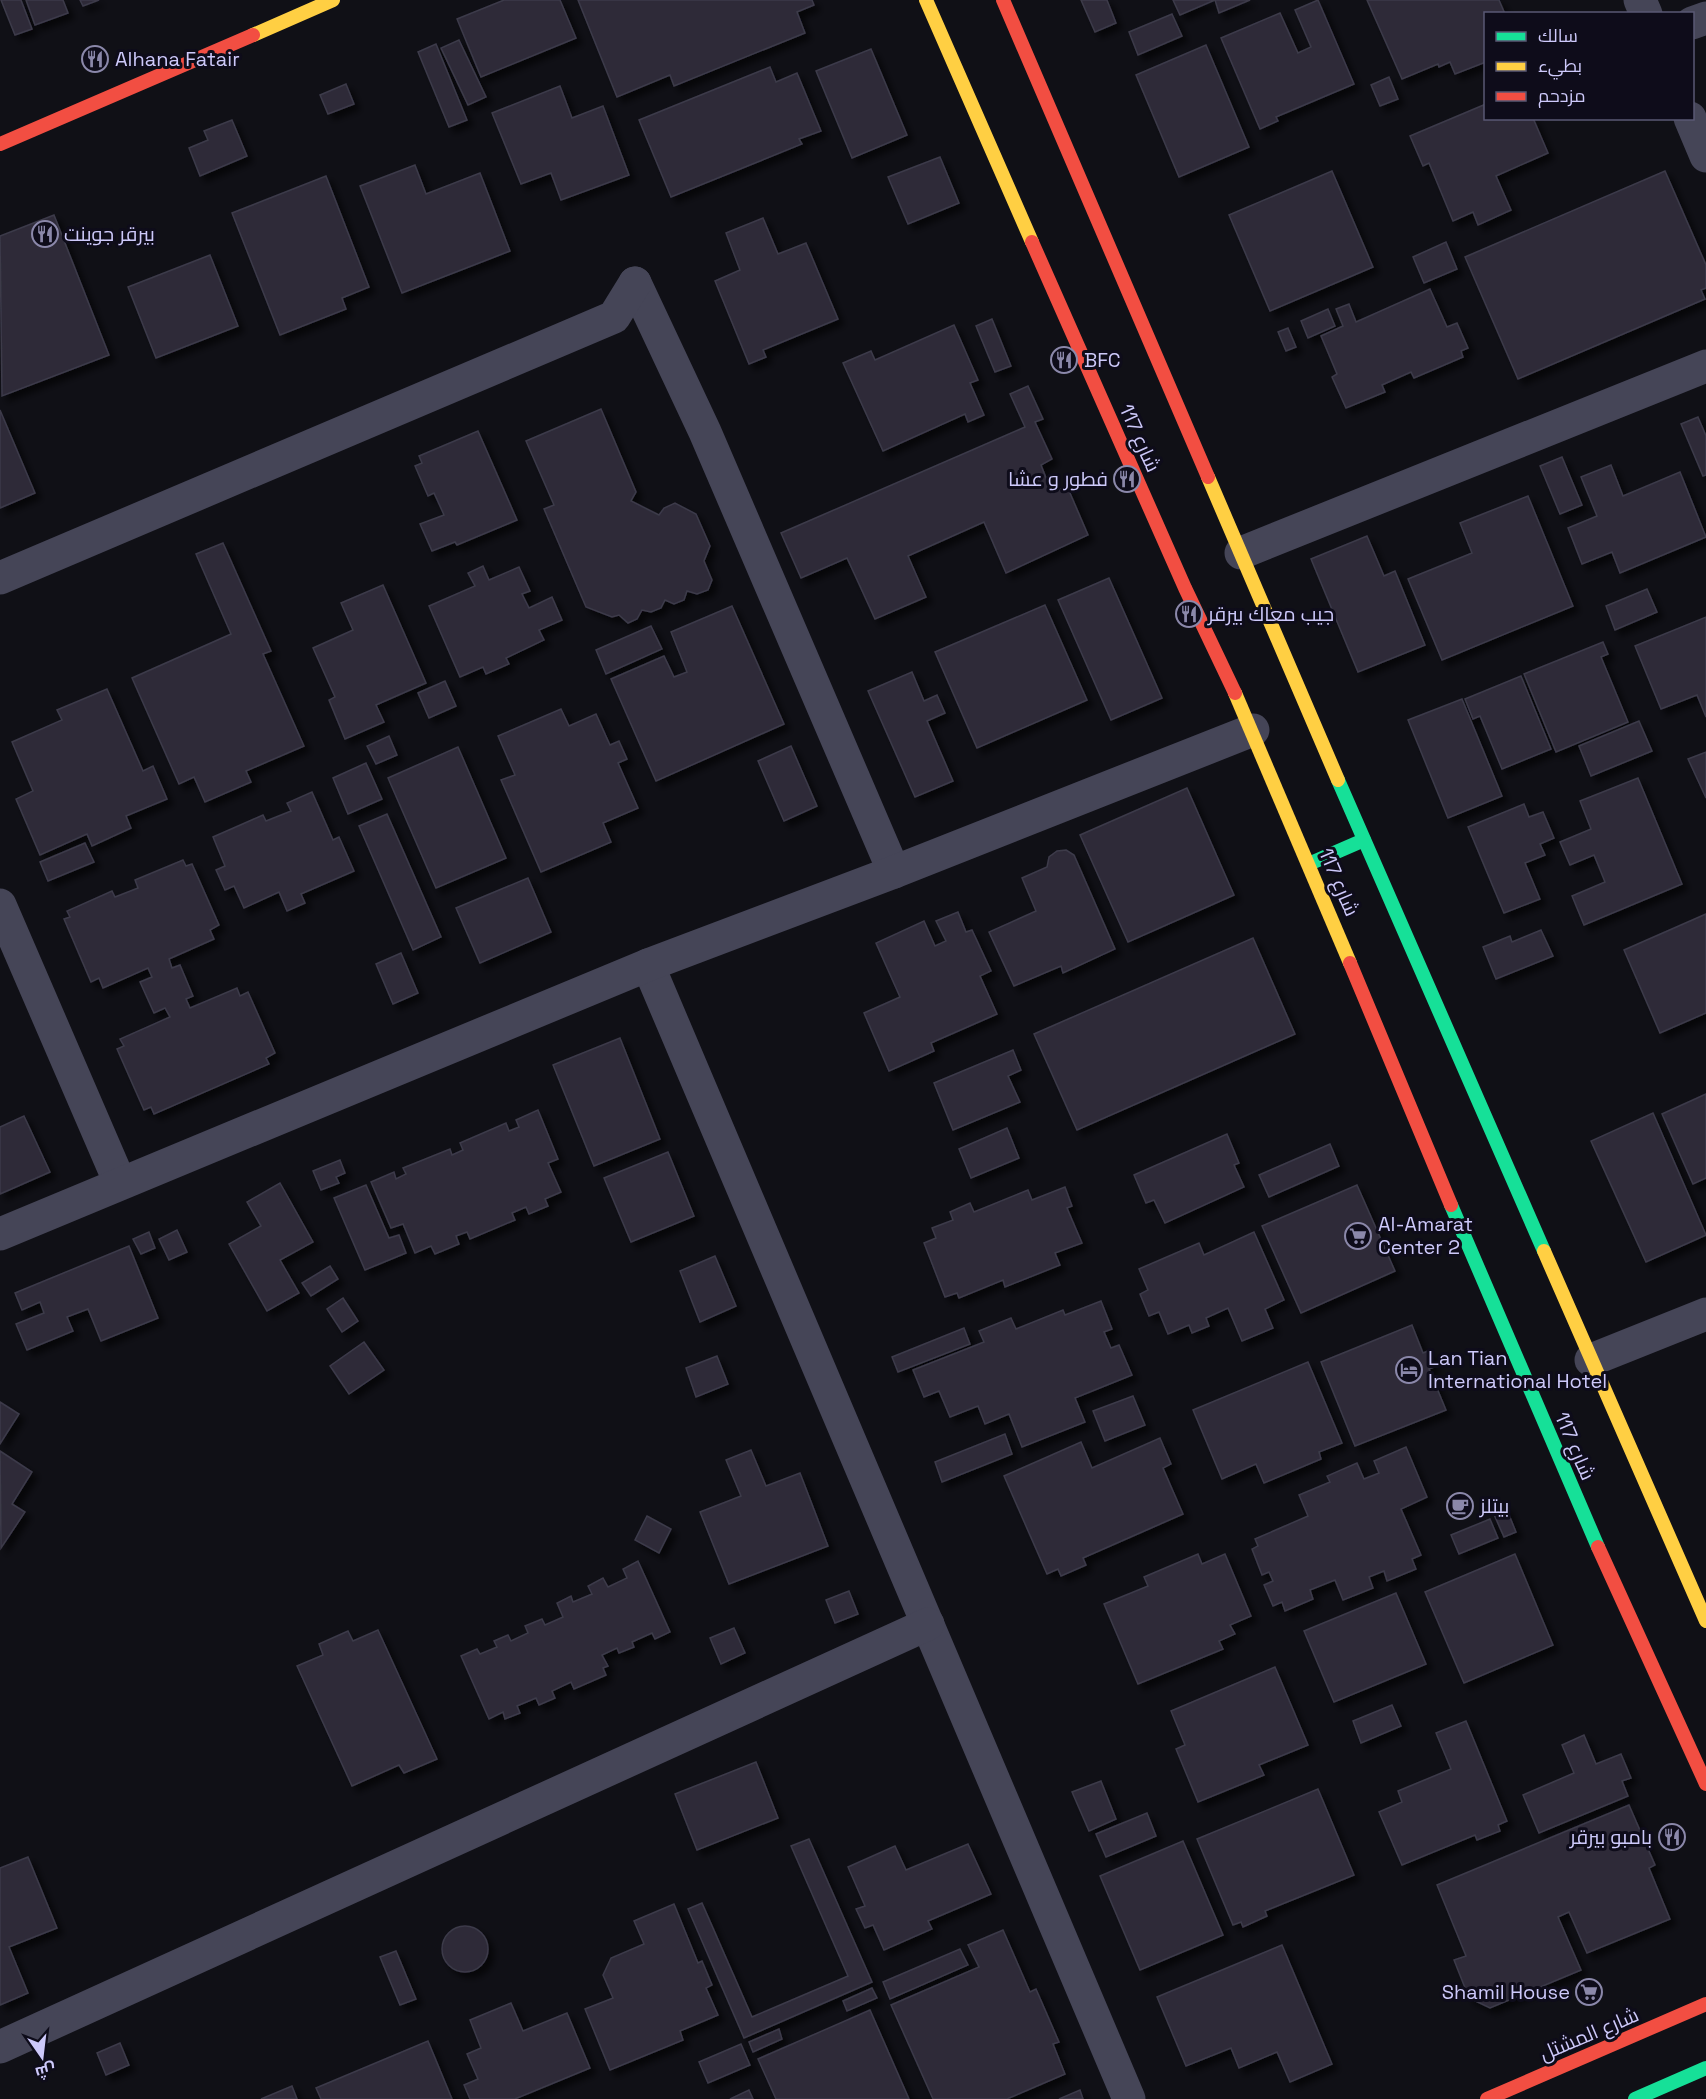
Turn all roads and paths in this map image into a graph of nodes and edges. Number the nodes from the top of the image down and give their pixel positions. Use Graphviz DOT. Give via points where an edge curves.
graph roads {
  1 [pos="333,0"];
  2 [pos="926,0"];
  3 [pos="1004,0"];
  4 [pos="1691,120"];
  5 [pos="0,144"];
  6 [pos="1706,156"];
  7 [pos="1706,366"];
  8 [pos="1242,553"];
  9 [pos="0,578"];
  10 [pos="1253,730"];
  11 [pos="1364,840"];
  12 [pos="1311,863"];
  13 [pos="894,872"];
  14 [pos="0,905"];
  15 [pos="648,965"];
  16 [pos="120,1184"];
  17 [pos="0,1234"];
  18 [pos="1706,1314"];
  19 [pos="1591,1360"];
  20 [pos="1706,1621"];
  21 [pos="928,1624"];
  22 [pos="1706,1784"];
  23 [pos="1706,2004"];
  24 [pos="0,2047"];
  25 [pos="1706,2068"];
  26 [pos="1129,2099"];
  27 [pos="1487,2099"];
  28 [pos="1635,2099"];
  1 -- 5 [label="street"];
  2 -- 10 [label="street, شارع 117" via="1185,588"];
  3 -- 8 [label="street, شارع 117"];
  4 -- 6 [label="street"];
  7 -- 8 [label="street"];
  8 -- 11 [label="street, شارع 117"];
  9 -- 13 [label="street" via="615,317 635,283 705,432"];
  10 -- 12 [label="street, شارع 117"];
  10 -- 13 [label="street"];
  11 -- 12 [label="street"];
  11 -- 19 [label="street, شارع 117"];
  12 -- 22 [label="street, شارع 117" via="1526,1383"];
  13 -- 15 [label="street"];
  14 -- 16 [label="street"];
  15 -- 16 [label="street"];
  15 -- 21 [label="street"];
  16 -- 17 [label="street"];
  18 -- 19 [label="street"];
  19 -- 20 [label="street, شارع 117"];
  21 -- 24 [label="street"];
  21 -- 26 [label="street"];
  23 -- 27 [label="street, شارع المشتل"];
  25 -- 28 [label="street"];
}
